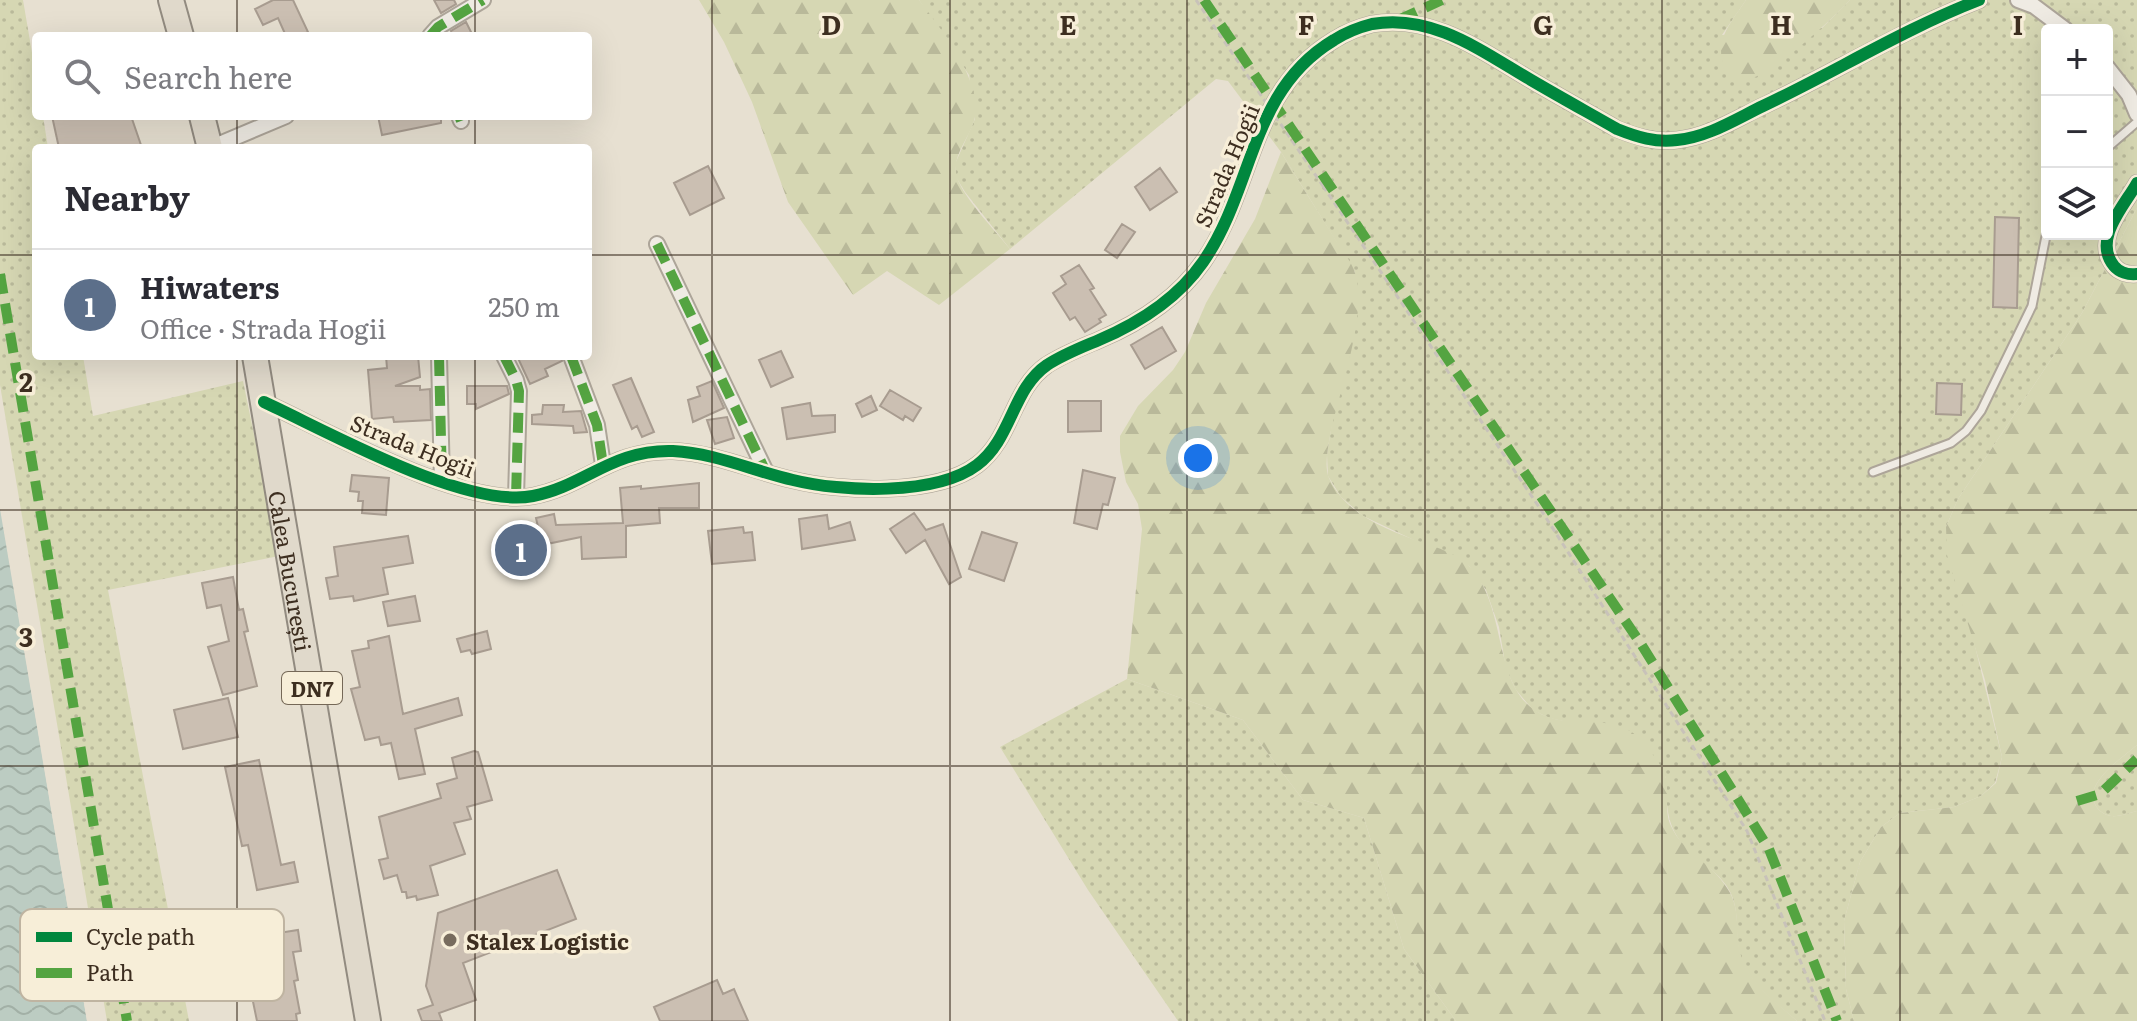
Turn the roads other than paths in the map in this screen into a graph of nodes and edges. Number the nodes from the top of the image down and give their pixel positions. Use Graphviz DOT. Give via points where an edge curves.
graph roads {
  1 [pos="171,0"];
  2 [pos="483,0"];
  3 [pos="1979,0"];
  4 [pos="2018,0"];
  5 [pos="2058,24"];
  6 [pos="180,32"];
  7 [pos="434,32"];
  8 [pos="2113,75"];
  9 [pos="2137,114"];
  10 [pos="203,120"];
  11 [pos="276,120"];
  12 [pos="2137,122"];
  13 [pos="2113,143"];
  14 [pos="209,144"];
  15 [pos="220,144"];
  16 [pos="2137,183"];
  17 [pos="2045,240"];
  18 [pos="657,244"];
  19 [pos="2137,274"];
  20 [pos="256,360"];
  21 [pos="439,360"];
  22 [pos="506,360"];
  23 [pos="573,360"];
  24 [pos="264,402"];
  25 [pos="603,465"];
  26 [pos="766,472"];
  27 [pos="1873,472"];
  28 [pos="442,482"];
  29 [pos="516,497"];
  30 [pos="368,1021"];
  1 -- 6 [label="highway"];
  2 -- 7 [label="street"];
  3 -- 26 [label="street, Strada Hogii" via="1704,134 1677,140 1638,137 1617,129 1440,30 1417,24 1370,24 1317,50 1295,70 1262,127 1219,237 1182,287 1141,318 1040,370 1024,389 998,444 979,464 936,483 902,487 812,484"];
  4 -- 5 [label="street"];
  8 -- 9 [label="street"];
  10 -- 14 [label="highway"];
  11 -- 15 [label="street"];
  12 -- 13 [label="lane"];
  16 -- 19 [label="street" via="2110,226 2107,243 2115,269"];
  17 -- 27 [label="lane" via="2032,306 1981,411 1951,443"];
  18 -- 26 [label="street"];
  20 -- 24 [label="highway, Calea București / DN7"];
  21 -- 28 [label="street"];
  22 -- 29 [label="street" via="519,391"];
  23 -- 25 [label="street" via="597,425"];
  24 -- 28 [label="street, Strada Hogii"];
  24 -- 30 [label="highway, Calea București / DN7"];
  25 -- 26 [label="street, Strada Hogii" via="669,451"];
  25 -- 29 [label="street, Strada Hogii" via="549,492"];
  28 -- 29 [label="street, Strada Hogii"];
}
